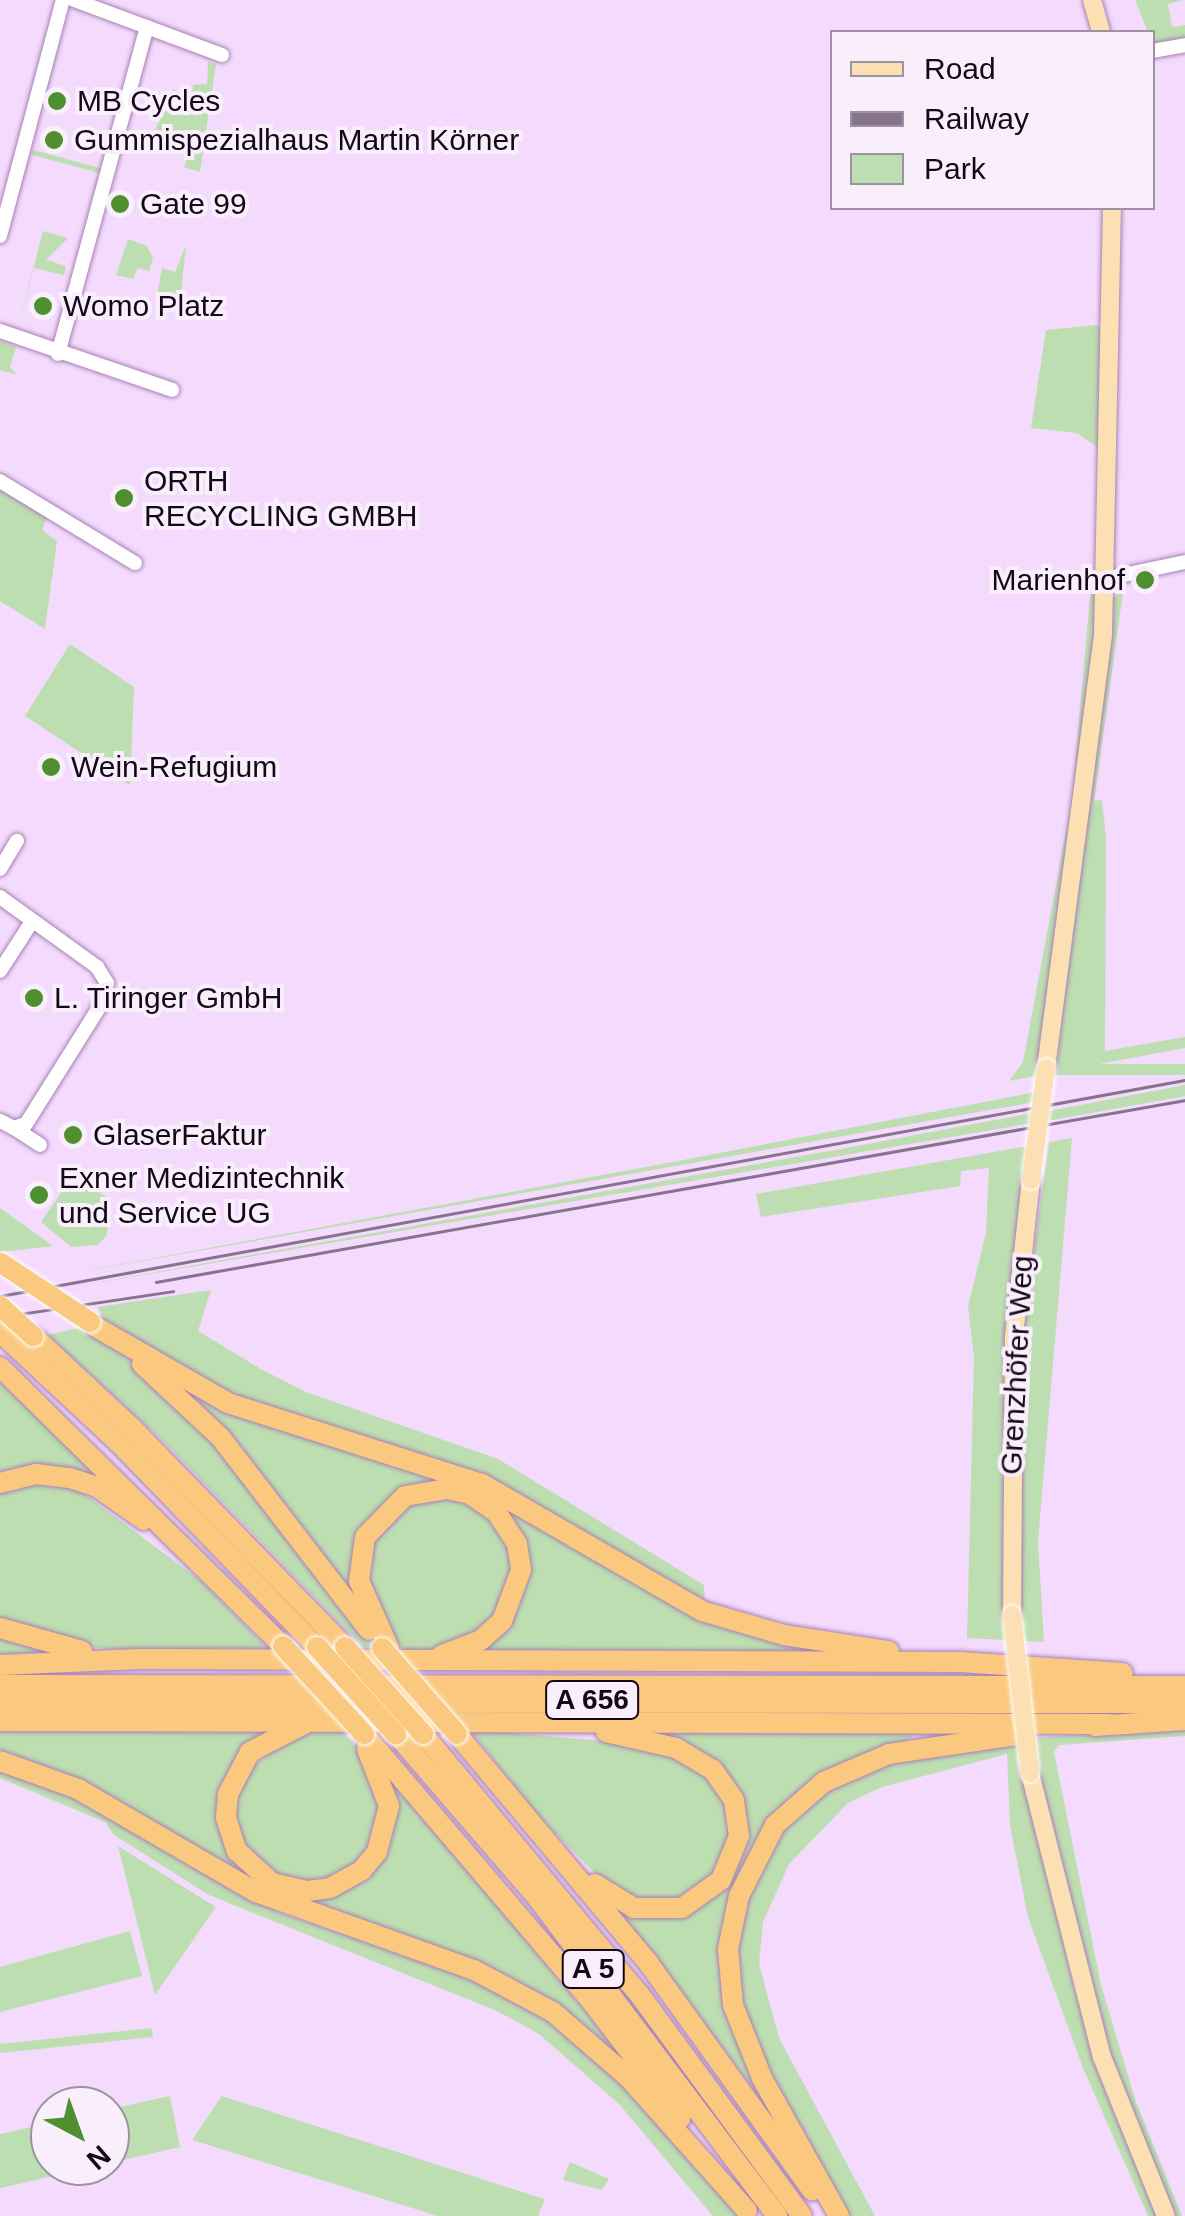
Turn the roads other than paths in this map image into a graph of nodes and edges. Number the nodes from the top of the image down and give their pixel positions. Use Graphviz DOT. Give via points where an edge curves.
graph roads {
  1 [pos="63,0"];
  2 [pos="74,0"];
  3 [pos="1092,0"];
  4 [pos="147,27"];
  5 [pos="1100,30"];
  6 [pos="1185,44"];
  7 [pos="1155,49"];
  8 [pos="222,55"];
  9 [pos="1112,210"];
  10 [pos="0,236"];
  11 [pos="0,331"];
  12 [pos="58,354"];
  13 [pos="172,390"];
  14 [pos="0,481"];
  15 [pos="1185,562"];
  16 [pos="136,563"];
  17 [pos="1105,578"];
  18 [pos="16,840"];
  19 [pos="0,869"];
  20 [pos="0,897"];
  21 [pos="30,923"];
  22 [pos="0,971"];
  23 [pos="7,1124"];
  24 [pos="40,1146"];
  25 [pos="1,1262"];
  26 [pos="0,1306"];
  27 [pos="93,1324"];
  28 [pos="4,1337"];
  29 [pos="0,1367"];
  30 [pos="0,1483"];
  31 [pos="214,1572"];
  32 [pos="0,1628"];
  33 [pos="395,1657"];
  34 [pos="139,1659"];
  35 [pos="960,1662"];
  36 [pos="0,1665"];
  37 [pos="0,1684"];
  38 [pos="1181,1692"];
  39 [pos="0,1702"];
  40 [pos="334,1716"];
  41 [pos="530,1720"];
  42 [pos="1185,1720"];
  43 [pos="0,1721"];
  44 [pos="1108,1724"];
  45 [pos="360,1734"];
  46 [pos="0,1761"];
  47 [pos="545,1838"];
  48 [pos="749,2213"];
  49 [pos="777,2216"];
  50 [pos="802,2216"];
  51 [pos="830,2216"];
  52 [pos="839,2216"];
  53 [pos="1166,2216"];
  1 -- 10 [label="street"];
  2 -- 4 [label="street"];
  3 -- 5 [label="main road"];
  4 -- 8 [label="street"];
  4 -- 12 [label="street"];
  6 -- 7 [label="street"];
  9 -- 17 [label="main road, Grenzhöfer Weg"];
  11 -- 12 [label="street"];
  12 -- 13 [label="street"];
  14 -- 16 [label="street"];
  15 -- 17 [label="street"];
  17 -- 53 [label="main road, Grenzhöfer Weg, bridge" via="1094,724 1014,1336 1012,1615 1030,1772 1102,2057"];
  18 -- 19 [label="street"];
  20 -- 21 [label="street" via="24,911"];
  21 -- 22 [label="street"];
  21 -- 23 [label="street" via="103,974 104,998 26,1124"];
  23 -- 24 [label="street"];
  25 -- 27 [label="highway, bridge"];
  26 -- 50 [label="highway, A 5, bridge" via="423,1734 638,1994"];
  27 -- 33 [label="highway" via="221,1438"];
  27 -- 35 [label="highway" via="228,1403 482,1484 702,1611 784,1636"];
  28 -- 49 [label="highway, A 5, bridge" via="120,1444 396,1734 536,1896"];
  29 -- 31 [label="highway"];
  30 -- 31 [label="highway" via="52,1474 97,1487"];
  31 -- 40 [label="highway, bridge" via="283,1646"];
  32 -- 34 [label="highway" via="38,1643"];
  33 -- 33 [label="highway" via="359,1581 361,1550 374,1522 420,1490 458,1490 505,1521 520,1556 510,1610 464,1648"];
  33 -- 34 [label="highway"];
  33 -- 35 [label="highway"];
  33 -- 47 [label="highway, bridge"];
  34 -- 36 [label="highway"];
  35 -- 38 [label="highway" via="1140,1674"];
  37 -- 38 [label="highway, A 656"];
  38 -- 39 [label="highway, A 656"];
  40 -- 41 [label="highway"];
  40 -- 43 [label="highway"];
  40 -- 45 [label="highway, bridge"];
  40 -- 45 [label="highway" via="259,1744 231,1782 226,1806 232,1841 244,1861 272,1883 330,1888 362,1870 377,1852 388,1818 387,1794"];
  41 -- 44 [label="highway, A 656"];
  41 -- 47 [label="highway, A 5" via="676,1748 722,1780 739,1824 734,1859 722,1880 694,1903 658,1912 612,1898"];
  42 -- 44 [label="highway, A 656"];
  44 -- 52 [label="highway, A 656" via="980,1739 856,1765 797,1802 760,1846 732,1920 733,2005 762,2078"];
  45 -- 48 [label="highway, A 5" via="592,2002"];
  46 -- 48 [label="highway, A 5" via="78,1790 256,1892 462,1964 539,2003 630,2079"];
  47 -- 51 [label="highway" via="649,1964"];
}
